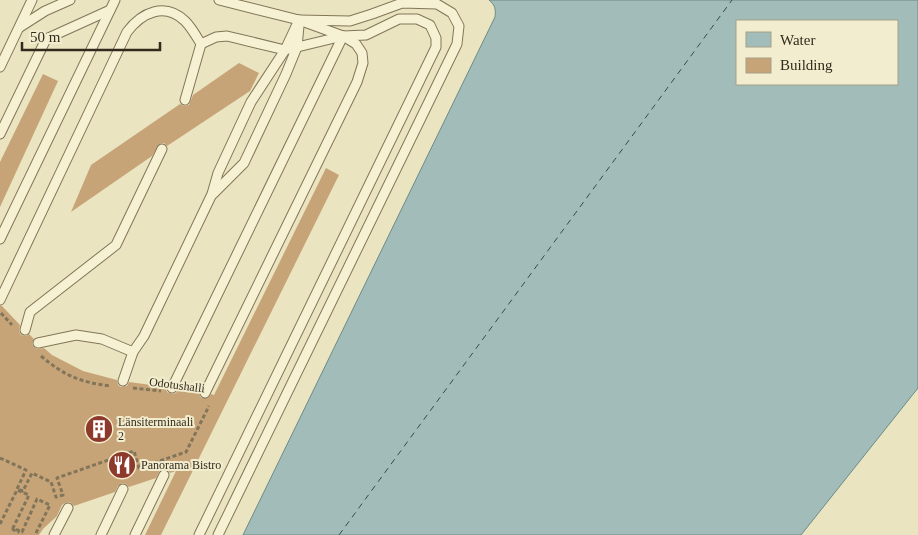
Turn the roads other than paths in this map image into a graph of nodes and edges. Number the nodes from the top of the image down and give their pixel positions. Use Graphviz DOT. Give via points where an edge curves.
graph roads {
  1 [pos="32,0"];
  2 [pos="70,0"];
  3 [pos="115,0"];
  4 [pos="219,0"];
  5 [pos="110,10"];
  6 [pos="299,20"];
  7 [pos="20,27"];
  8 [pos="343,36"];
  9 [pos="201,44"];
  10 [pos="297,47"];
  11 [pos="285,50"];
  12 [pos="0,67"];
  13 [pos="186,100"];
  14 [pos="0,134"];
  15 [pos="162,149"];
  16 [pos="212,194"];
  17 [pos="0,239"];
  18 [pos="0,300"];
  19 [pos="21,330"];
  20 [pos="37,347"];
  21 [pos="133,352"];
  22 [pos="121,385"];
  23 [pos="172,388"];
  24 [pos="205,393"];
  25 [pos="164,475"];
  26 [pos="123,489"];
  27 [pos="68,508"];
  28 [pos="54,535"];
  29 [pos="101,535"];
  30 [pos="135,535"];
  31 [pos="199,535"];
  32 [pos="218,535"];
  1 -- 7 [label="lane"];
  2 -- 7 [label="lane" via="45,10"];
  3 -- 5 [label="lane"];
  4 -- 6 [label="lane"];
  5 -- 14 [label="lane" via="46,39"];
  5 -- 17 [label="lane"];
  6 -- 8 [label="lane"];
  6 -- 10 [label="lane"];
  6 -- 11 [label="lane"];
  6 -- 32 [label="lane" via="350,21 402,3 438,4 452,13 459,26 457,44"];
  7 -- 12 [label="lane"];
  8 -- 10 [label="lane"];
  8 -- 23 [label="lane"];
  8 -- 24 [label="lane" via="356,44 362,53 363,63 357,82"];
  8 -- 31 [label="lane" via="366,35 399,19 417,19 430,25 436,47"];
  9 -- 11 [label="lane" via="227,36"];
  9 -- 13 [label="lane"];
  9 -- 18 [label="lane" via="191,28 174,14 150,12 133,24"];
  10 -- 11 [label="lane"];
  10 -- 16 [label="lane" via="244,163"];
  11 -- 16 [label="lane" via="251,102 218,173"];
  15 -- 19 [label="lane" via="116,245 30,312"];
  16 -- 21 [label="lane" via="144,336"];
  20 -- 21 [label="lane" via="76,335 102,338"];
  21 -- 22 [label="lane"];
  25 -- 30 [label="lane"];
  26 -- 29 [label="lane"];
  27 -- 28 [label="lane"];
}
